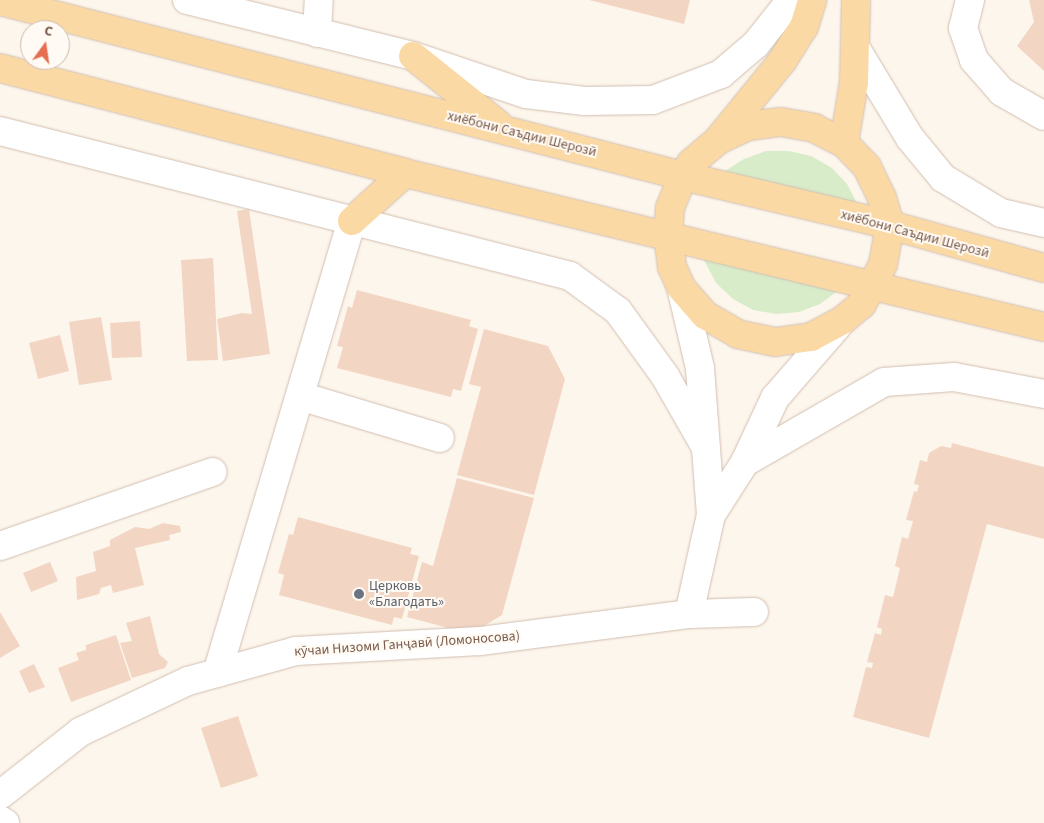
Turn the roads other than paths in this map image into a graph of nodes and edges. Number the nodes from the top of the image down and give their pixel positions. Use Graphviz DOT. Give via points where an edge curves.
graph roads {
  1 [pos="187,0"];
  2 [pos="319,0"];
  3 [pos="791,0"];
  4 [pos="812,0"];
  5 [pos="856,0"];
  6 [pos="970,0"];
  7 [pos="0,1"];
  8 [pos="317,32"];
  9 [pos="855,47"];
  10 [pos="413,56"];
  11 [pos="0,68"];
  12 [pos="1044,116"];
  13 [pos="504,130"];
  14 [pos="0,131"];
  15 [pos="718,140"];
  16 [pos="844,143"];
  17 [pos="405,173"];
  18 [pos="683,176"];
  19 [pos="352,221"];
  20 [pos="1044,223"];
  21 [pos="890,225"];
  22 [pos="668,236"];
  23 [pos="1044,268"];
  24 [pos="873,284"];
  25 [pos="681,286"];
  26 [pos="843,320"];
  27 [pos="1044,327"];
  28 [pos="1044,394"];
  29 [pos="300,396"];
  30 [pos="440,438"];
  31 [pos="708,451"];
  32 [pos="744,462"];
  33 [pos="212,472"];
  34 [pos="711,515"];
  35 [pos="0,546"];
  36 [pos="754,612"];
  37 [pos="689,614"];
  38 [pos="217,673"];
  39 [pos="0,795"];
  40 [pos="0,820"];
  41 [pos="5,823"];
  1 -- 8 [label="street"];
  2 -- 8 [label="street"];
  3 -- 10 [label="street" via="756,44 720,74 653,100 585,101 526,94"];
  4 -- 15 [label="main road" via="804,27 783,60"];
  5 -- 9 [label="main road"];
  6 -- 12 [label="street" via="963,28 974,60 1002,92"];
  7 -- 13 [label="main road, хиёбони Саъдии Шерозӣ"];
  8 -- 10 [label="street"];
  9 -- 16 [label="main road" via="854,82"];
  9 -- 20 [label="street" via="910,138 943,178 1001,213"];
  10 -- 13 [label="main road"];
  11 -- 17 [label="main road"];
  13 -- 18 [label="main road, хиёбони Саъдии Шерозӣ"];
  14 -- 19 [label="street"];
  15 -- 16 [label="main road" via="748,126 781,122 814,128"];
  15 -- 18 [label="main road" via="691,162"];
  16 -- 21 [label="main road" via="867,167 882,198"];
  17 -- 19 [label="main road"];
  17 -- 22 [label="main road"];
  18 -- 21 [label="main road, хиёбони Саъдии Шерозӣ"];
  18 -- 22 [label="main road" via="670,208"];
  19 -- 29 [label="street"];
  19 -- 31 [label="street" via="570,276 618,311 665,376"];
  21 -- 23 [label="main road, хиёбони Саъдии Шерозӣ"];
  21 -- 24 [label="main road" via="883,264"];
  22 -- 24 [label="main road"];
  22 -- 25 [label="main road" via="672,267"];
  24 -- 26 [label="main road" via="862,304"];
  24 -- 27 [label="main road"];
  25 -- 26 [label="main road" via="706,315 738,334 774,342 811,336"];
  25 -- 31 [label="street" via="700,368"];
  26 -- 32 [label="street" via="775,398"];
  28 -- 32 [label="street" via="954,377 884,382"];
  29 -- 30 [label="street"];
  29 -- 38 [label="street"];
  31 -- 34 [label="street"];
  32 -- 34 [label="street"];
  33 -- 35 [label="street"];
  34 -- 37 [label="street"];
  36 -- 37 [label="street, кӯчаи Низоми Ганҷавӣ (Ломоносова)"];
  37 -- 38 [label="street, кӯчаи Низоми Ганҷавӣ (Ломоносова)" via="480,641 296,651"];
  38 -- 39 [label="street, кӯчаи Низоми Ганҷавӣ (Ломоносова)" via="188,681 80,732"];
  40 -- 41 [label="street"];
}
